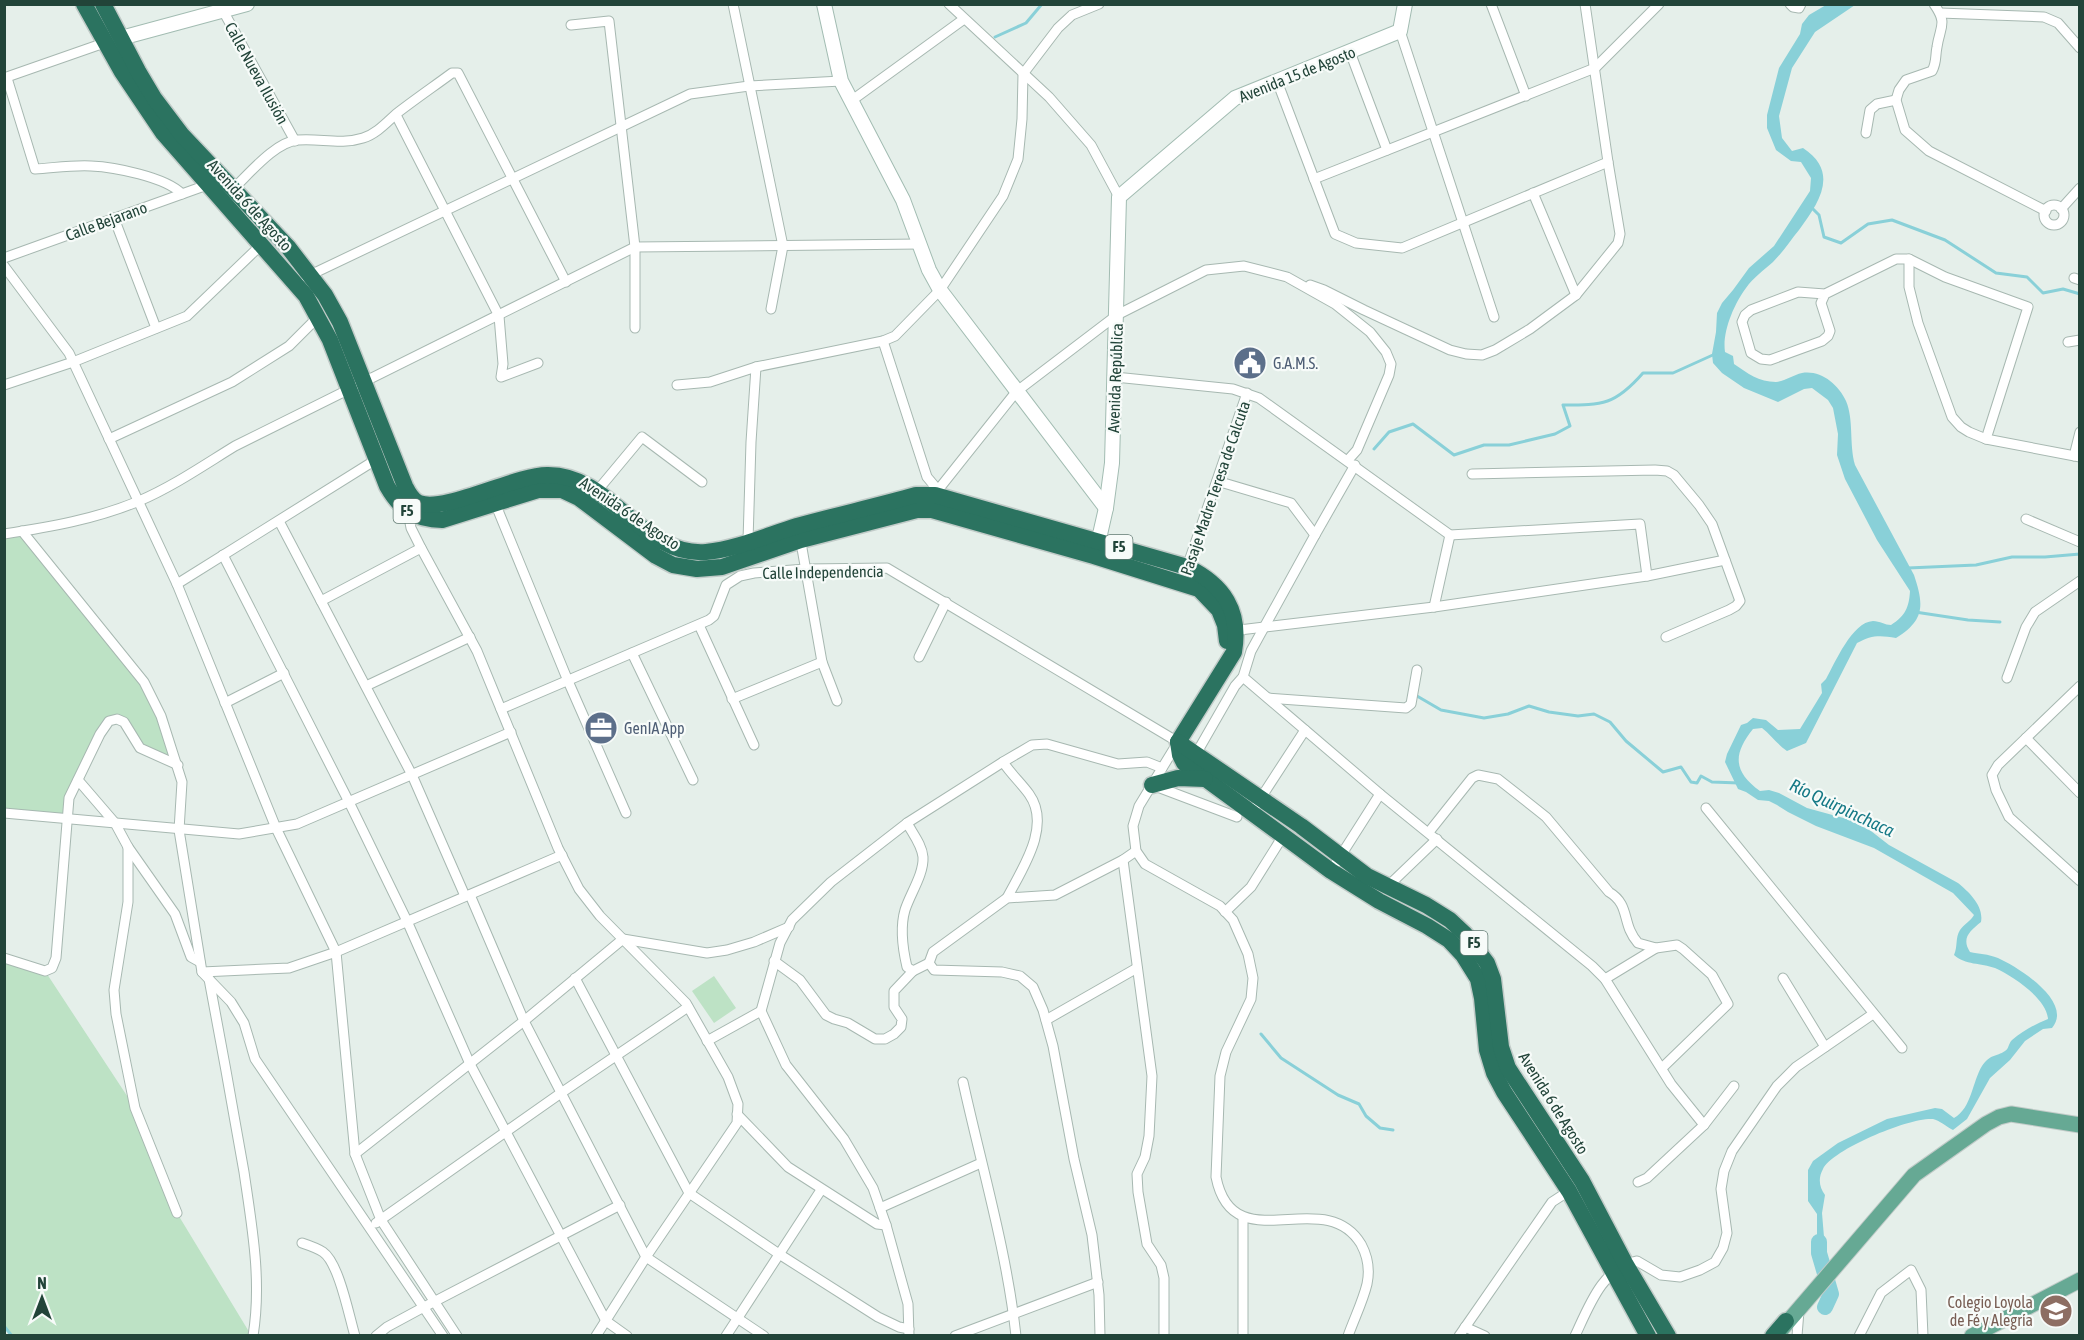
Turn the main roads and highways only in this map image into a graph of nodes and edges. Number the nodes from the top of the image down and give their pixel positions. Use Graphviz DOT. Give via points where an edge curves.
graph roads {
  1 [pos="84,4"];
  2 [pos="103,4"];
  3 [pos="113,40"];
  4 [pos="304,279"];
  5 [pos="358,387"];
  6 [pos="563,483"];
  7 [pos="397,487"];
  8 [pos="424,504"];
  9 [pos="408,512"];
  10 [pos="799,533"];
  11 [pos="658,548"];
  12 [pos="1178,742"];
  13 [pos="1204,779"];
  14 [pos="1152,785"];
  15 [pos="1336,865"];
  16 [pos="2079,1125"];
  17 [pos="1619,1267"];
  18 [pos="2079,1280"];
  19 [pos="1779,1331"];
  20 [pos="1648,1335"];
  21 [pos="1668,1335"];
  22 [pos="1767,1335"];
  23 [pos="1972,1335"];
  1 -- 3 [label="highway, Avenida 6 de Agosto / F5"];
  2 -- 3 [label="highway, Avenida 6 de Agosto / F5"];
  3 -- 4 [label="highway, Avenida 6 de Agosto / F5" via="182,135 233,189"];
  3 -- 4 [label="highway, Avenida 6 de Agosto / F5" via="143,106 163,133 262,244"];
  4 -- 5 [label="highway, Avenida 6 de Agosto / F5" via="318,317"];
  4 -- 5 [label="highway, Avenida 6 de Agosto / F5" via="326,295 340,322"];
  5 -- 7 [label="highway, Avenida 6 de Agosto / F5"];
  5 -- 7 [label="highway, Avenida 6 de Agosto / F5" via="377,459"];
  6 -- 8 [label="highway, Avenida 6 de Agosto / F5" via="546,475 531,477 442,504"];
  6 -- 9 [label="highway, Avenida 6 de Agosto / F5" via="442,520"];
  6 -- 11 [label="highway, Avenida 6 de Agosto / F5" via="579,498"];
  6 -- 11 [label="highway, Avenida 6 de Agosto / F5" via="577,480 597,491"];
  7 -- 8 [label="highway, Avenida 6 de Agosto / F5"];
  7 -- 9 [label="highway, Avenida 6 de Agosto / F5" via="401,506"];
  8 -- 9 [label="highway"];
  10 -- 11 [label="highway, Avenida 6 de Agosto / F5" via="705,552"];
  10 -- 11 [label="highway, Avenida 6 de Agosto / F5" via="722,567 673,565"];
  10 -- 12 [label="highway, Avenida 6 de Agosto / F5" via="916,495 1185,575 1210,598 1231,631 1227,663"];
  12 -- 13 [label="highway, Avenida 6 de Agosto / F5" via="1184,763"];
  12 -- 15 [label="highway, Avenida 6 de Agosto / F5" via="1301,826"];
  13 -- 14 [label="highway" via="1178,778"];
  13 -- 15 [label="highway, Avenida 6 de Agosto / F5" via="1244,815"];
  15 -- 17 [label="highway, Avenida 6 de Agosto / F5" via="1383,894 1426,904 1450,920 1474,944 1493,979 1501,1047 1508,1068 1505,1078 1576,1186"];
  16 -- 19 [label="main road" via="2011,1114 1986,1124 1914,1175"];
  17 -- 20 [label="highway, Avenida 6 de Agosto / F5"];
  17 -- 21 [label="highway, Avenida 6 de Agosto / F5"];
  18 -- 23 [label="main road"];
  19 -- 22 [label="main road"];
}
